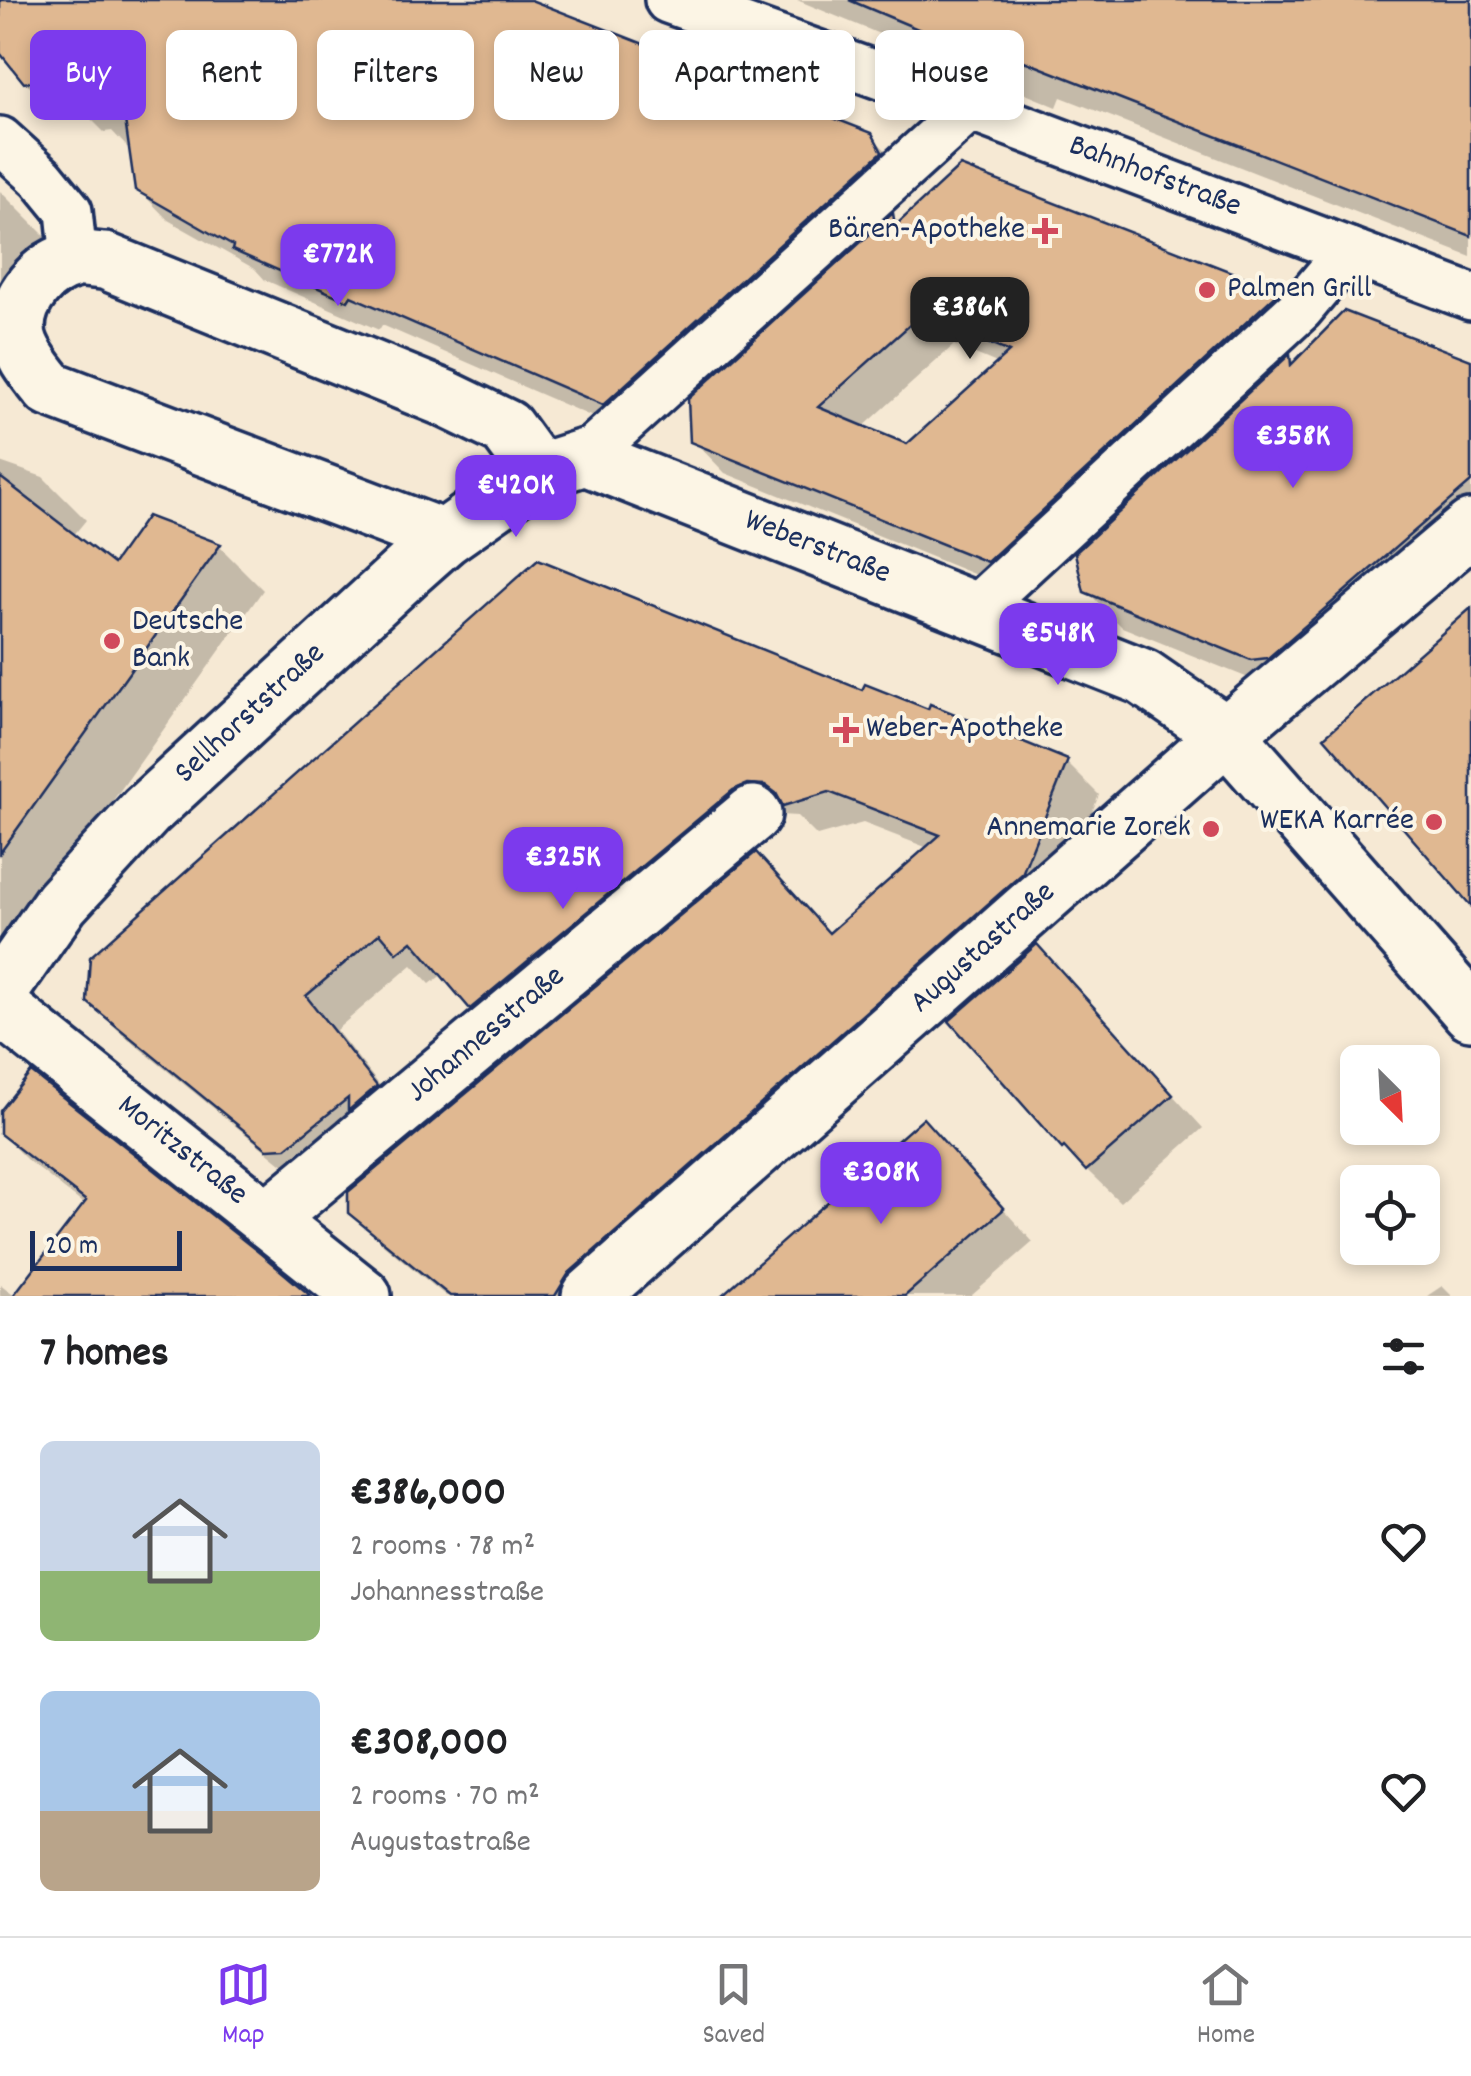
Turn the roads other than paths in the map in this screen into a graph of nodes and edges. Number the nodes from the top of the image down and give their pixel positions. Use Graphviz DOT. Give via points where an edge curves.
graph roads {
  1 [pos="672,1"];
  2 [pos="875,74"];
  3 [pos="956,120"];
  4 [pos="1002,120"];
  5 [pos="0,140"];
  6 [pos="1349,250"];
  7 [pos="74,259"];
  8 [pos="1471,297"];
  9 [pos="8,336"];
  10 [pos="561,465"];
  11 [pos="1471,528"];
  12 [pos="444,538"];
  13 [pos="975,609"];
  14 [pos="1226,735"];
  15 [pos="753,814"];
  16 [pos="0,991"];
  17 [pos="0,1007"];
  18 [pos="1471,1012"];
  19 [pos="268,1218"];
  20 [pos="362,1296"];
  21 [pos="590,1296"];
  1 -- 2 [label="street, Bahnhofstraße"];
  3 -- 10 [label="street, Sellhorststraße"];
  4 -- 6 [label="street, Bahnhofstraße"];
  5 -- 7 [label="street" via="69,211"];
  6 -- 8 [label="street, Bahnhofstraße"];
  6 -- 13 [label="street" via="1300,309"];
  7 -- 9 [label="street" via="43,276 22,300"];
  7 -- 10 [label="street" via="104,261 444,398"];
  9 -- 12 [label="street" via="50,389"];
  10 -- 12 [label="street, Sellhorststraße"];
  10 -- 13 [label="street, Weberstraße"];
  11 -- 14 [label="street, Augustastraße"];
  12 -- 16 [label="street, Sellhorststraße" via="146,811 61,903"];
  13 -- 14 [label="street, Weberstraße" via="1143,677"];
  14 -- 18 [label="street, Weberstraße"];
  14 -- 21 [label="street, Augustastraße"];
  15 -- 19 [label="street, Johannesstraße"];
  17 -- 19 [label="street, Moritzstraße"];
  19 -- 20 [label="street, Moritzstraße"];
}
